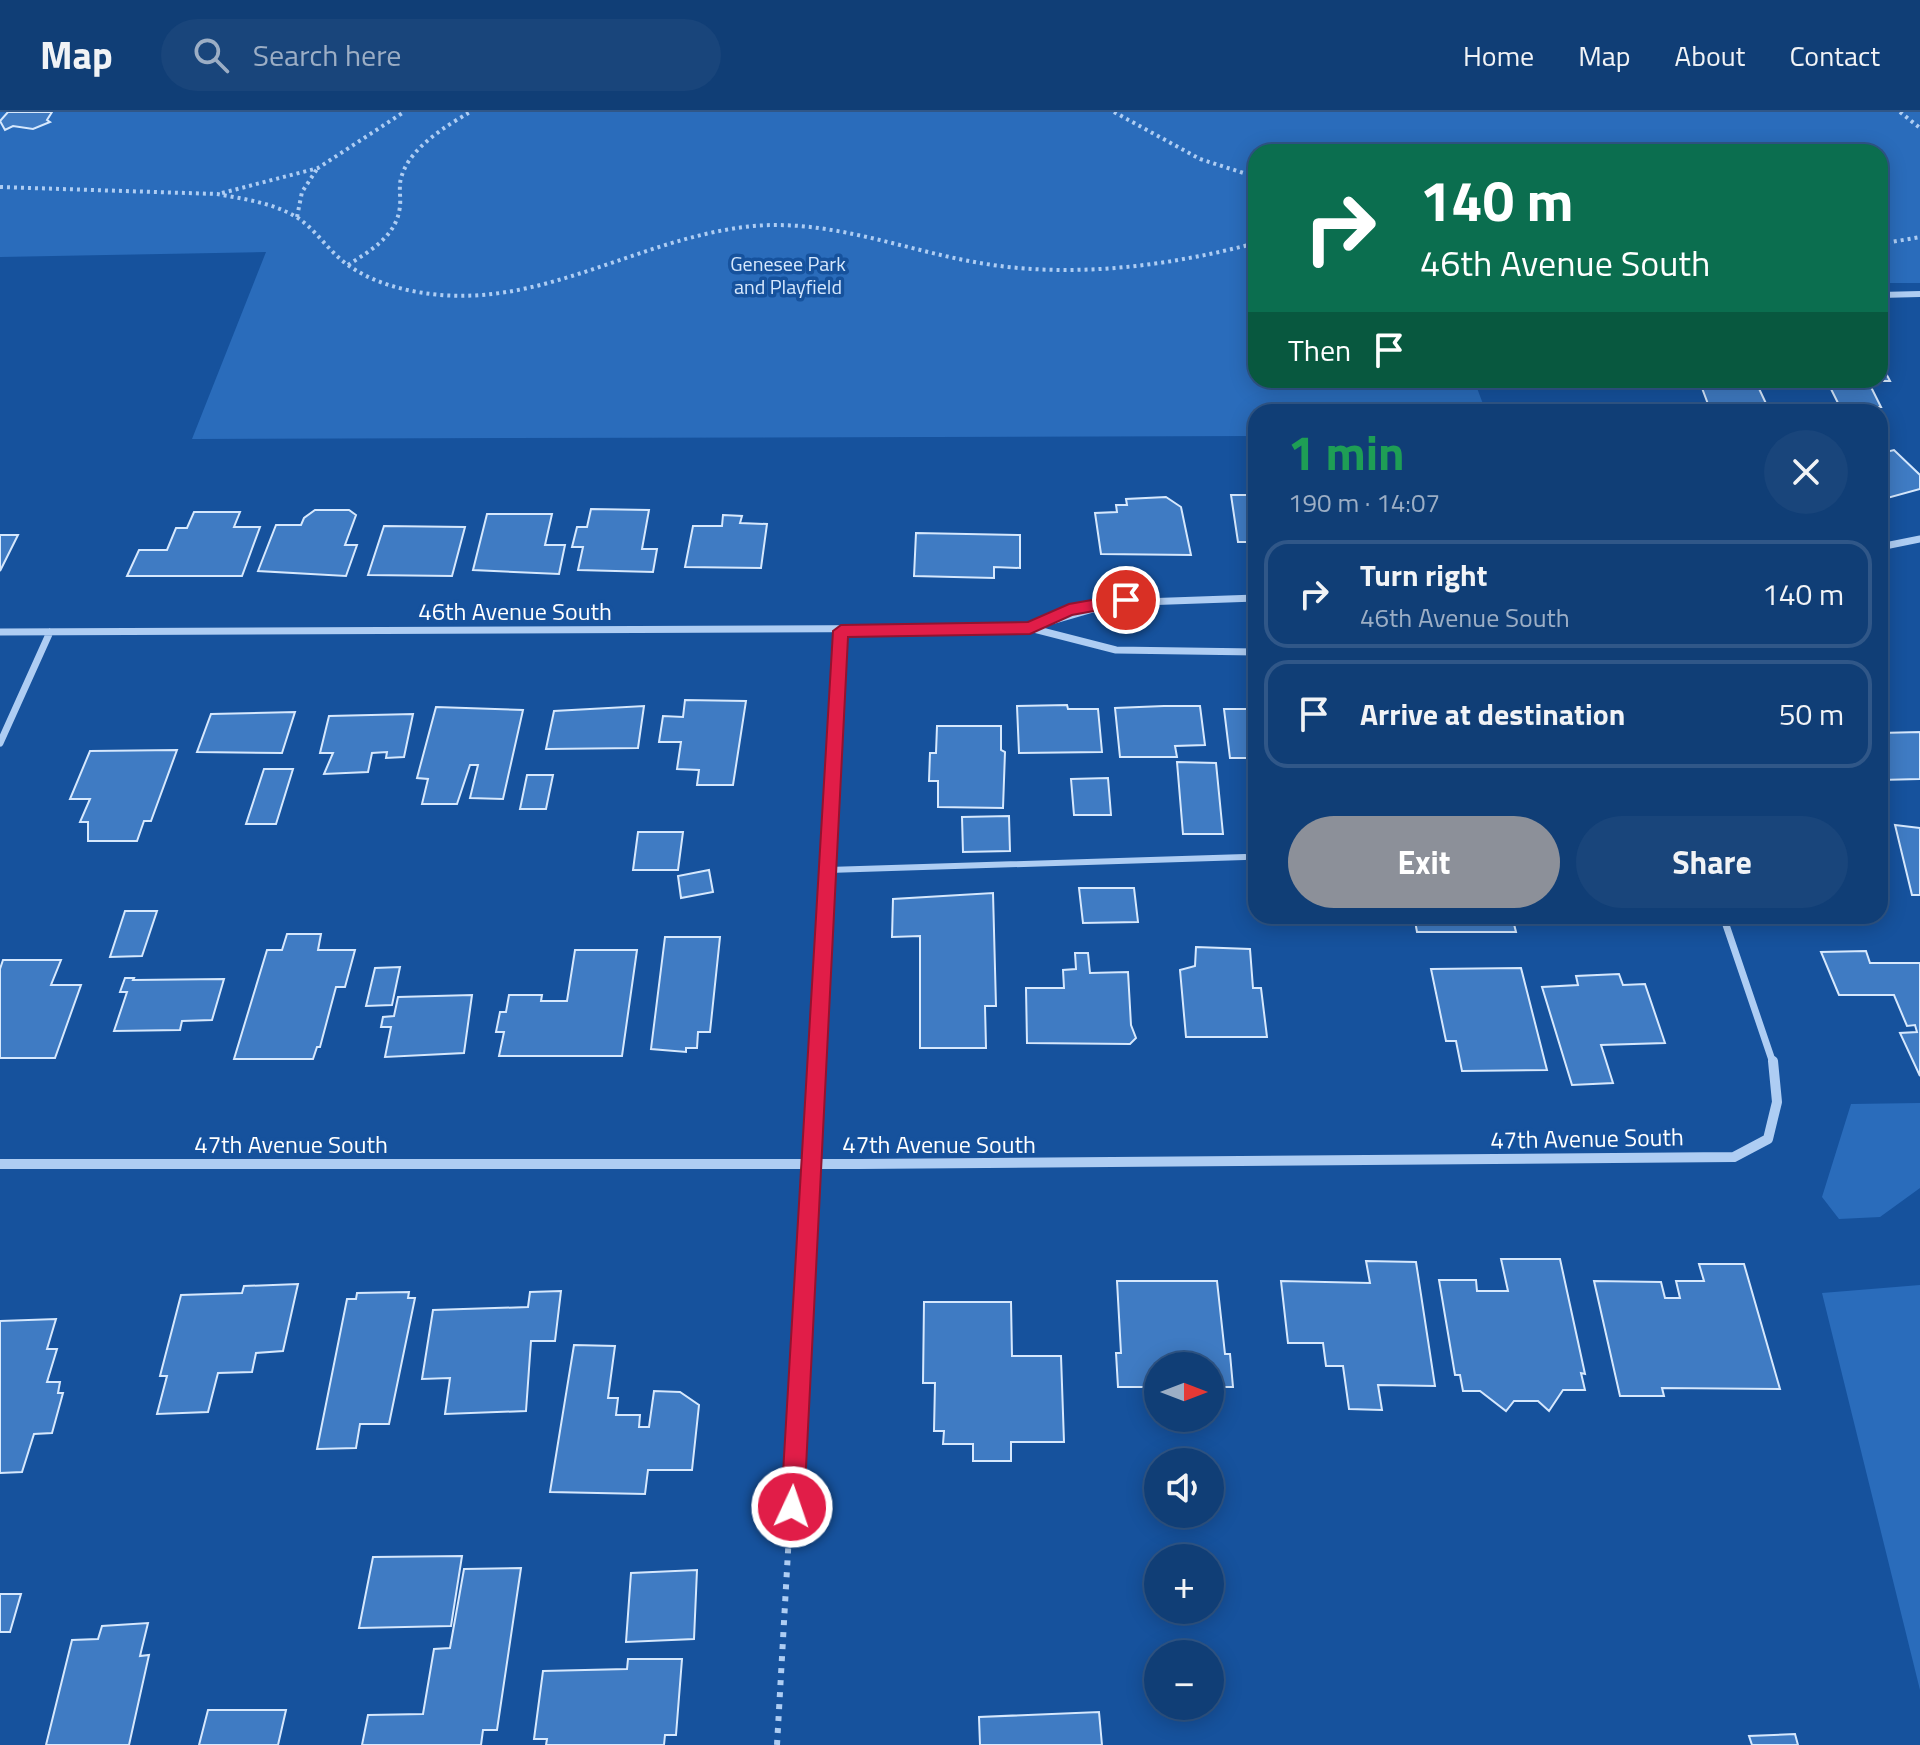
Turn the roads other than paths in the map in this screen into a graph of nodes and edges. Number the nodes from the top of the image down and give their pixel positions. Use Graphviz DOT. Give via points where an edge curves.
graph roads {
  1 [pos="1920,294"];
  2 [pos="1888,295"];
  3 [pos="1920,539"];
  4 [pos="1888,545"];
  5 [pos="1248,598"];
  6 [pos="1030,628"];
  7 [pos="841,631"];
  8 [pos="0,632"];
  9 [pos="50,632"];
  10 [pos="1248,652"];
  11 [pos="0,743"];
  12 [pos="1245,857"];
  13 [pos="828,870"];
  14 [pos="1726,924"];
  15 [pos="0,1164"];
  16 [pos="812,1164"];
  17 [pos="792,1507"];
  1 -- 2 [label="street"];
  3 -- 4 [label="street"];
  5 -- 6 [label="street, 46th Avenue South" via="1126,600 1069,610"];
  6 -- 7 [label="street, 46th Avenue South"];
  6 -- 10 [label="street, 46th Avenue South" via="1116,650"];
  7 -- 9 [label="street, 46th Avenue South"];
  7 -- 13 [label="street"];
  8 -- 9 [label="street, 46th Avenue South"];
  9 -- 11 [label="street"];
  12 -- 13 [label="lane"];
  13 -- 16 [label="street"];
  14 -- 16 [label="street, 47th Avenue South" via="1775,1068 1777,1102 1768,1139 1734,1157"];
  15 -- 16 [label="street, 47th Avenue South"];
  16 -- 17 [label="street"];
}
